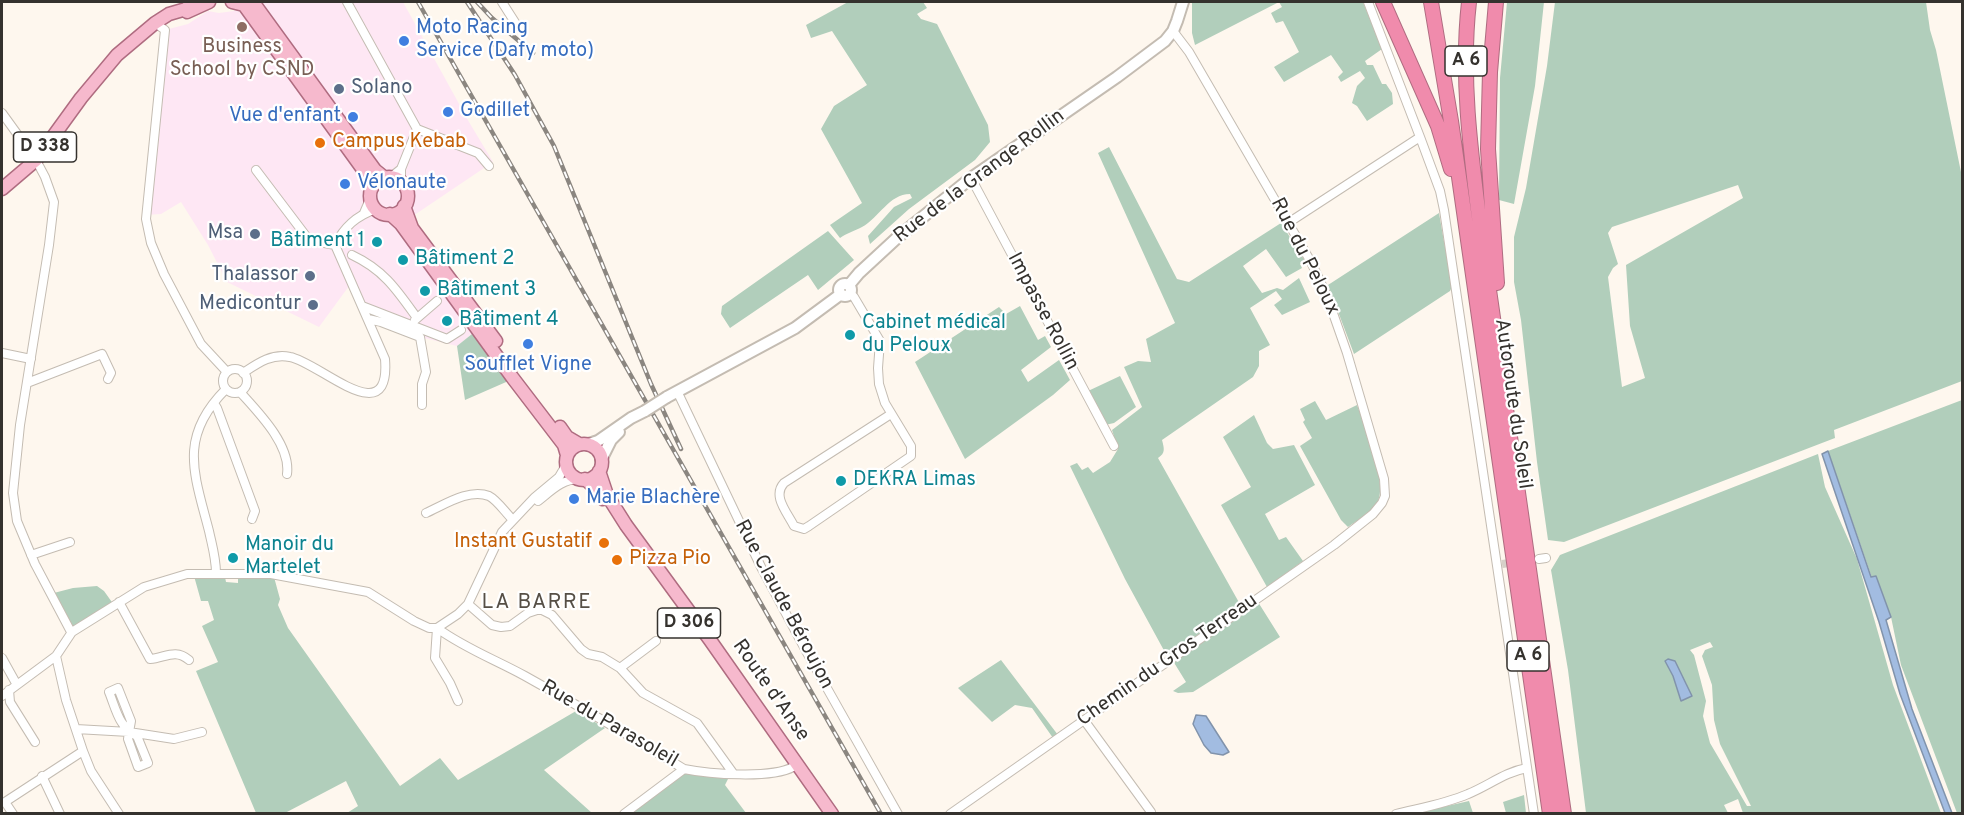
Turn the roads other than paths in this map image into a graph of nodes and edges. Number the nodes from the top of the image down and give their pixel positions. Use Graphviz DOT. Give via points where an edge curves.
graph roads {
  1 [pos="193,2"];
  2 [pos="209,2"];
  3 [pos="216,2"];
  4 [pos="230,2"];
  5 [pos="253,2"];
  6 [pos="347,2"];
  7 [pos="502,2"];
  8 [pos="1183,2"];
  9 [pos="1187,2"];
  10 [pos="1368,2"];
  11 [pos="1383,2"];
  12 [pos="1431,2"];
  13 [pos="1469,2"];
  14 [pos="1496,2"];
  15 [pos="155,23"];
  16 [pos="516,24"];
  17 [pos="1175,33"];
  18 [pos="2,113"];
  19 [pos="417,129"];
  20 [pos="1420,138"];
  21 [pos="36,160"];
  22 [pos="489,166"];
  23 [pos="256,170"];
  24 [pos="395,176"];
  25 [pos="971,178"];
  26 [pos="2,189"];
  27 [pos="370,202"];
  28 [pos="404,206"];
  29 [pos="390,214"];
  30 [pos="1288,223"];
  31 [pos="336,245"];
  32 [pos="352,255"];
  33 [pos="846,291"];
  34 [pos="436,302"];
  35 [pos="363,306"];
  36 [pos="417,318"];
  37 [pos="368,319"];
  38 [pos="409,324"];
  39 [pos="461,330"];
  40 [pos="2,353"];
  41 [pos="32,359"];
  42 [pos="227,372"];
  43 [pos="243,373"];
  44 [pos="108,379"];
  45 [pos="1503,381"];
  46 [pos="27,383"];
  47 [pos="226,389"];
  48 [pos="240,392"];
  49 [pos="672,394"];
  50 [pos="214,404"];
  51 [pos="422,405"];
  52 [pos="643,412"];
  53 [pos="891,414"];
  54 [pos="1494,417"];
  55 [pos="584,444"];
  56 [pos="1114,446"];
  57 [pos="567,460"];
  58 [pos="600,465"];
  59 [pos="287,474"];
  60 [pos="582,479"];
  61 [pos="1382,503"];
  62 [pos="426,513"];
  63 [pos="519,513"];
  64 [pos="252,519"];
  65 [pos="512,519"];
  66 [pos="70,542"];
  67 [pos="31,555"];
  68 [pos="216,573"];
  69 [pos="119,602"];
  70 [pos="468,604"];
  71 [pos="437,628"];
  72 [pos="71,632"];
  73 [pos="656,641"];
  74 [pos="56,656"];
  75 [pos="2,658"];
  76 [pos="189,660"];
  77 [pos="620,668"];
  78 [pos="17,685"];
  79 [pos="9,690"];
  80 [pos="2,696"];
  81 [pos="458,701"];
  82 [pos="1084,720"];
  83 [pos="76,729"];
  84 [pos="129,732"];
  85 [pos="202,732"];
  86 [pos="35,742"];
  87 [pos="83,751"];
  88 [pos="793,767"];
  89 [pos="1524,768"];
  90 [pos="684,769"];
  91 [pos="733,773"];
  92 [pos="42,776"];
  93 [pos="3,803"];
  94 [pos="1151,812"];
  95 [pos="13,813"];
  96 [pos="60,813"];
  97 [pos="119,813"];
  98 [pos="624,813"];
  99 [pos="826,813"];
  100 [pos="832,813"];
  101 [pos="898,813"];
  102 [pos="950,813"];
  103 [pos="1396,813"];
  104 [pos="1533,813"];
  105 [pos="1550,813"];
  106 [pos="1564,813"];
  1 -- 15 [label="main road, D 338"];
  2 -- 15 [label="main road"];
  3 -- 4 [label="main road"];
  4 -- 27 [label="main road" via="244,5 367,175"];
  5 -- 24 [label="main road" via="375,170"];
  6 -- 19 [label="street"];
  7 -- 16 [label="street"];
  8 -- 17 [label="main road"];
  9 -- 17 [label="main road" via="1183,25"];
  10 -- 20 [label="street"];
  11 -- 54 [label="highway" via="1443,141"];
  12 -- 54 [label="highway, Autoroute du Soleil / A 6"];
  13 -- 45 [label="highway, Autoroute du Soleil / A 6" via="1466,66 1471,147"];
  14 -- 45 [label="highway" via="1488,149"];
  15 -- 21 [label="main road, D 338" via="117,55"];
  15 -- 42 [label="street" via="165,30 146,219 164,274 201,344"];
  17 -- 25 [label="main road, Rue de la Grange Rollin"];
  17 -- 30 [label="street, Rue du Peloux"];
  18 -- 21 [label="street"];
  19 -- 22 [label="street" via="478,153"];
  19 -- 24 [label="street"];
  20 -- 30 [label="street"];
  20 -- 89 [label="street" via="1444,210 1499,564"];
  21 -- 26 [label="main road, D 338"];
  21 -- 41 [label="street" via="54,202"];
  23 -- 31 [label="street" via="309,240"];
  24 -- 27 [label="main road" via="378,180"];
  24 -- 28 [label="main road" via="407,193"];
  25 -- 33 [label="main road, Rue de la Grange Rollin" via="898,237"];
  25 -- 56 [label="street, Impasse Rollin"];
  27 -- 29 [label="main road" via="381,213"];
  27 -- 31 [label="street" via="342,231"];
  28 -- 29 [label="main road"];
  28 -- 55 [label="main road" via="412,228 567,437"];
  29 -- 57 [label="main road" via="402,224 564,445"];
  30 -- 61 [label="street, Rue du Peloux" via="1334,312 1384,479"];
  31 -- 35 [label="street"];
  32 -- 36 [label="street" via="393,284"];
  33 -- 49 [label="main road, Rue de la Grange Rollin" via="795,328"];
  33 -- 53 [label="street" via="880,341 879,384"];
  34 -- 36 [label="street"];
  35 -- 37 [label="street"];
  35 -- 38 [label="street"];
  36 -- 38 [label="street"];
  37 -- 43 [label="street" via="385,358 387,374 381,387 371,393 358,393 291,357 274,356"];
  37 -- 51 [label="street" via="420,337 426,372"];
  38 -- 39 [label="street" via="447,339"];
  40 -- 41 [label="street"];
  41 -- 46 [label="street"];
  42 -- 43 [label="street" via="236,369"];
  42 -- 47 [label="street" via="223,383"];
  43 -- 48 [label="street" via="246,383"];
  44 -- 46 [label="street" via="111,373 102,354"];
  45 -- 106 [label="highway, Autoroute du Soleil / A 6"];
  46 -- 67 [label="street" via="13,493 17,521"];
  47 -- 48 [label="street"];
  47 -- 50 [label="street"];
  48 -- 59 [label="street" via="272,430 288,465"];
  49 -- 52 [label="main road, Rue de la Grange Rollin, bridge"];
  49 -- 101 [label="street, Rue Claude Béroujon" via="806,651"];
  50 -- 64 [label="street" via="245,479 255,511"];
  50 -- 68 [label="street" via="196,433 193,447 196,483"];
  52 -- 55 [label="main road, Rue de la Grange Rollin" via="598,441"];
  52 -- 58 [label="main road, Rue de la Grange Rollin" via="611,440"];
  53 -- 53 [label="street" via="910,446 911,456 808,526 794,526 778,495 784,483"];
  54 -- 105 [label="highway, Autoroute du Soleil / A 6"];
  55 -- 57 [label="main road" via="574,447"];
  55 -- 58 [label="main road" via="597,450"];
  57 -- 60 [label="main road" via="570,474"];
  57 -- 63 [label="street" via="559,477"];
  58 -- 60 [label="main road" via="595,475"];
  58 -- 100 [label="main road, Route d'Anse / D 306" via="607,495 626,525"];
  60 -- 63 [label="street" via="563,482"];
  60 -- 88 [label="main road, Route d'Anse / D 306" via="602,497 740,698"];
  61 -- 82 [label="street, Chemin du Gros Terreau" via="1334,545"];
  62 -- 65 [label="street" via="462,496 478,494 489,497"];
  63 -- 65 [label="street"];
  65 -- 70 [label="street" via="495,545"];
  66 -- 67 [label="street"];
  67 -- 72 [label="street"];
  68 -- 69 [label="street, Rue du Parasoleil" via="176,576"];
  68 -- 71 [label="street, Rue du Parasoleil" via="278,575 368,592 414,621"];
  69 -- 72 [label="street, Rue du Parasoleil"];
  69 -- 76 [label="street" via="150,659 176,653"];
  70 -- 71 [label="street"];
  70 -- 77 [label="street" via="492,625 501,627 542,610 552,615 581,649"];
  71 -- 81 [label="street" via="435,658"];
  71 -- 90 [label="street, Rue du Parasoleil"];
  72 -- 74 [label="street"];
  73 -- 77 [label="street"];
  74 -- 78 [label="street"];
  74 -- 83 [label="street"];
  75 -- 78 [label="street"];
  77 -- 91 [label="street" via="644,693 697,723"];
  78 -- 79 [label="street"];
  79 -- 80 [label="street"];
  79 -- 86 [label="street" via="10,702"];
  82 -- 94 [label="street"];
  82 -- 102 [label="street, Chemin du Gros Terreau"];
  83 -- 84 [label="street"];
  83 -- 87 [label="street"];
  84 -- 84 [label="street" via="122,725 109,692 118,688 130,721"];
  84 -- 85 [label="street" via="174,739"];
  87 -- 92 [label="street"];
  87 -- 97 [label="street"];
  88 -- 91 [label="street, Rue du Parasoleil" via="783,773"];
  88 -- 99 [label="main road, Route d'Anse / D 306"];
  89 -- 103 [label="street" via="1451,801"];
  89 -- 104 [label="street"];
  90 -- 91 [label="street, Rue du Parasoleil"];
  90 -- 98 [label="street"];
  92 -- 93 [label="street"];
  92 -- 96 [label="street"];
  93 -- 95 [label="street"];
}
